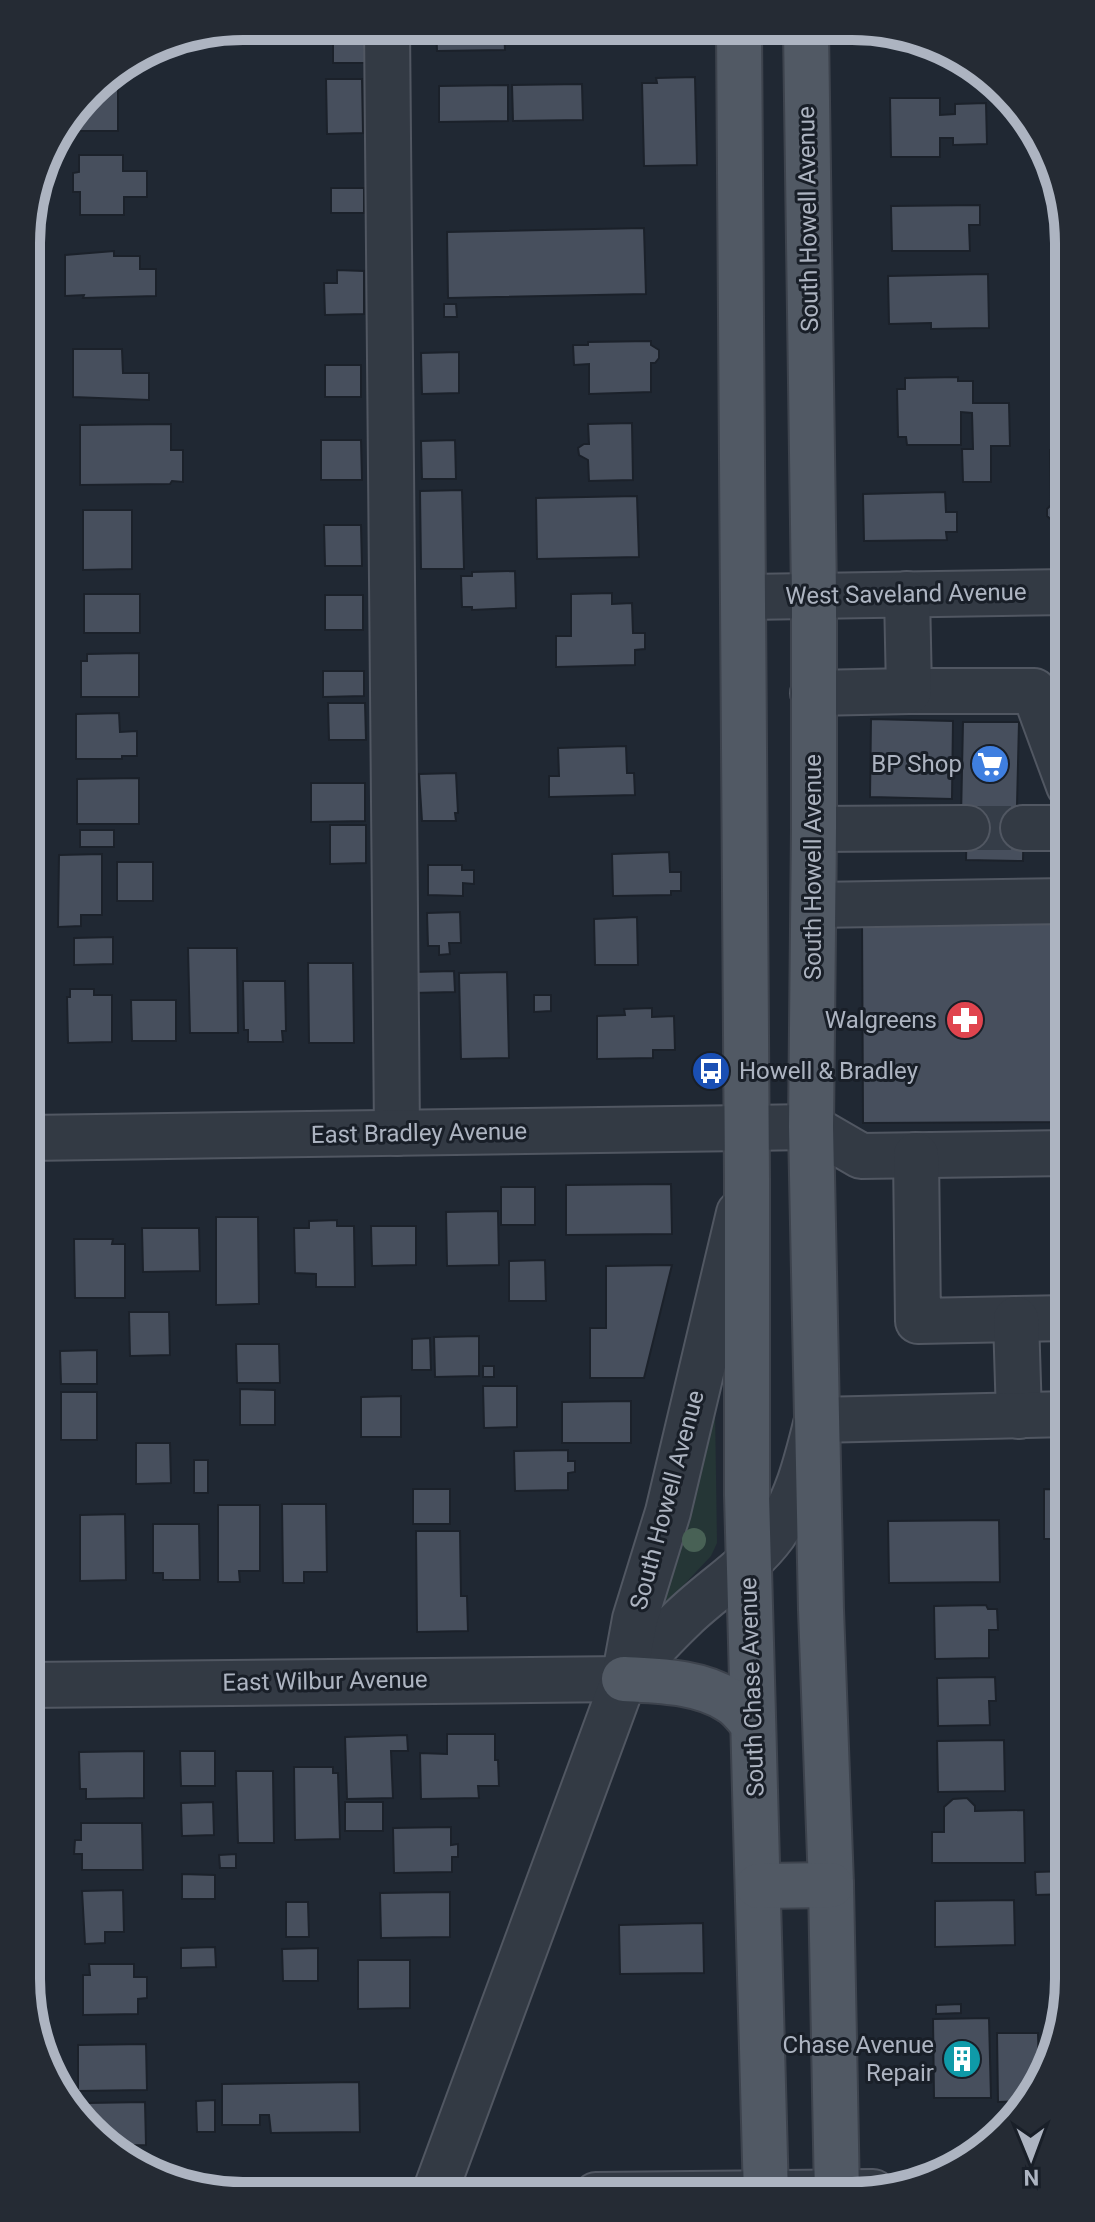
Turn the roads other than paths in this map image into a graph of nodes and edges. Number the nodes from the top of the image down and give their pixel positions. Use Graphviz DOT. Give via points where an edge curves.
graph roads {
  1 [pos="387,40"];
  2 [pos="739,40"];
  3 [pos="806,40"];
  4 [pos="1055,592"];
  5 [pos="907,594"];
  6 [pos="814,595"];
  7 [pos="744,597"];
  8 [pos="909,691"];
  9 [pos="813,693"];
  10 [pos="1055,748"];
  11 [pos="960,828"];
  12 [pos="1023,828"];
  13 [pos="1055,828"];
  14 [pos="814,829"];
  15 [pos="1055,901"];
  16 [pos="814,905"];
  17 [pos="811,1127"];
  18 [pos="747,1129"];
  19 [pos="397,1133"];
  20 [pos="40,1138"];
  21 [pos="1055,1153"];
  22 [pos="916,1155"];
  23 [pos="747,1179"];
  24 [pos="1055,1318"];
  25 [pos="1016,1319"];
  26 [pos="1055,1415"];
  27 [pos="1019,1416"];
  28 [pos="817,1420"];
  29 [pos="748,1563"];
  30 [pos="624,1679"];
  31 [pos="40,1685"];
  32 [pos="753,1724"];
  33 [pos="831,1885"];
  34 [pos="758,1886"];
  35 [pos="439,2182"];
  36 [pos="766,2182"];
  37 [pos="848,2182"];
  1 -- 19 [label="street"];
  2 -- 7 [label="main road, South Howell Avenue"];
  3 -- 6 [label="main road, South Howell Avenue"];
  4 -- 5 [label="street, West Saveland Avenue"];
  5 -- 6 [label="street, West Saveland Avenue"];
  5 -- 8 [label="street"];
  6 -- 7 [label="street, West Saveland Avenue"];
  6 -- 9 [label="main road, South Howell Avenue"];
  7 -- 18 [label="main road, South Howell Avenue"];
  8 -- 9 [label="street"];
  8 -- 10 [label="street" via="1034,691"];
  9 -- 14 [label="main road, South Howell Avenue"];
  11 -- 14 [label="street"];
  12 -- 13 [label="street"];
  14 -- 16 [label="main road, South Howell Avenue"];
  15 -- 16 [label="street"];
  16 -- 17 [label="main road, South Howell Avenue"];
  17 -- 18 [label="street, East Bradley Avenue"];
  17 -- 22 [label="street" via="861,1156"];
  17 -- 28 [label="main road, South Howell Avenue"];
  18 -- 19 [label="street, East Bradley Avenue"];
  18 -- 23 [label="main road, South Howell Avenue"];
  19 -- 20 [label="street, East Bradley Avenue"];
  21 -- 22 [label="street"];
  22 -- 25 [label="street" via="918,1321"];
  23 -- 29 [label="main road, South Chase Avenue"];
  23 -- 30 [label="street, South Howell Avenue"];
  24 -- 25 [label="street"];
  25 -- 27 [label="street"];
  26 -- 27 [label="street"];
  27 -- 28 [label="street"];
  28 -- 29 [label="street, South Howell Avenue" via="791,1504"];
  28 -- 33 [label="main road"];
  29 -- 30 [label="street, South Howell Avenue" via="684,1616"];
  29 -- 32 [label="main road, South Chase Avenue"];
  30 -- 31 [label="street, East Wilbur Avenue"];
  30 -- 32 [label="main road" via="681,1683 709,1692 732,1701"];
  30 -- 35 [label="street, South Howell Avenue"];
  32 -- 34 [label="main road, South Chase Avenue"];
  33 -- 34 [label="main road"];
  33 -- 37 [label="main road"];
  34 -- 36 [label="main road, South Chase Avenue"];
}
